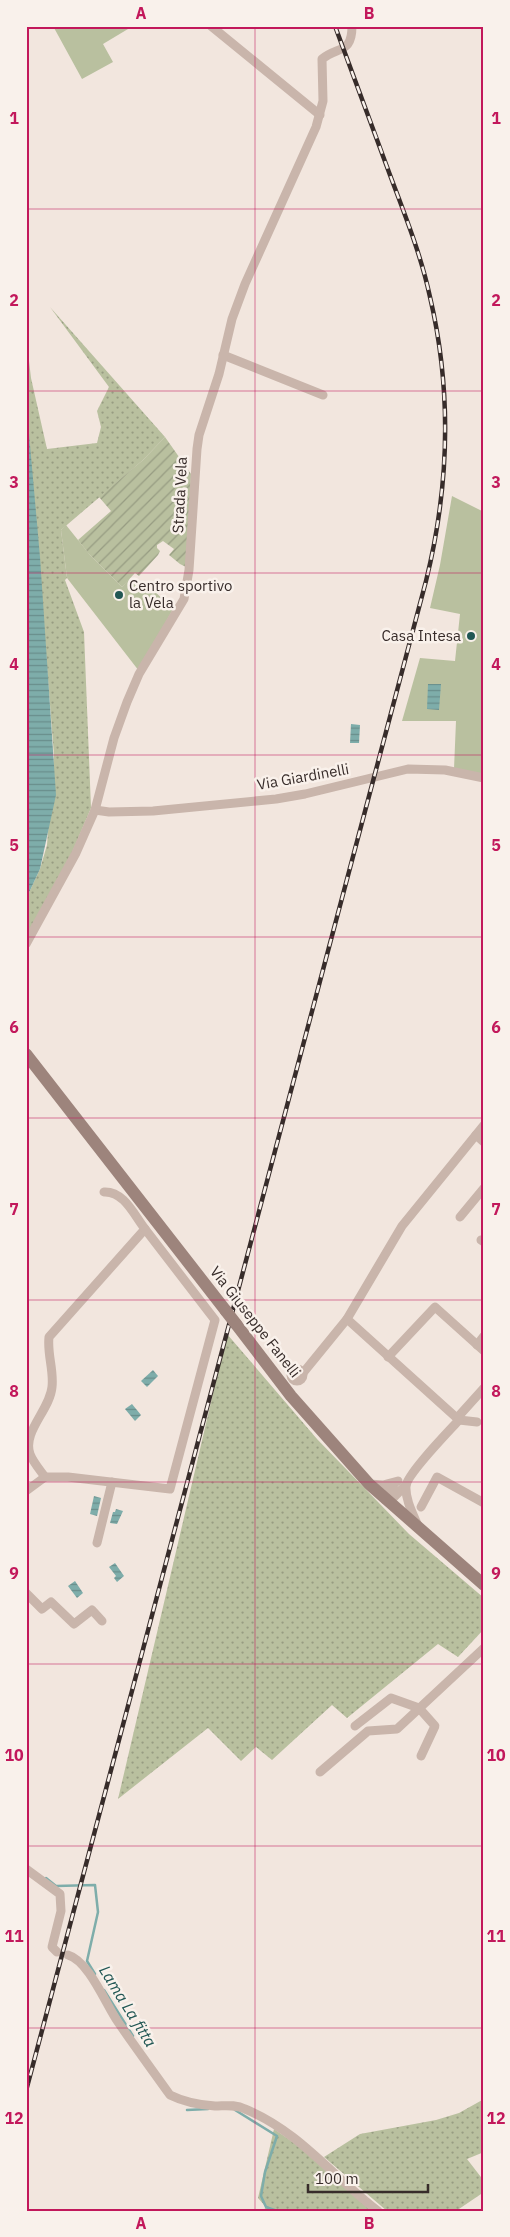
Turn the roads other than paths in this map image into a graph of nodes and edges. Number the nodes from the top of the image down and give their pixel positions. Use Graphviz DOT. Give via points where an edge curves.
graph roads {
  1 [pos="211,26"];
  2 [pos="353,27"];
  3 [pos="320,115"];
  4 [pos="224,355"];
  5 [pos="323,395"];
  6 [pos="484,778"];
  7 [pos="95,810"];
  8 [pos="26,944"];
  9 [pos="26,1054"];
  10 [pos="484,1125"];
  11 [pos="476,1135"];
  12 [pos="484,1142"];
  13 [pos="484,1188"];
  14 [pos="104,1192"];
  15 [pos="460,1217"];
  16 [pos="145,1229"];
  17 [pos="347,1319"];
  18 [pos="484,1336"];
  19 [pos="480,1348"];
  20 [pos="388,1356"];
  21 [pos="302,1372"];
  22 [pos="484,1388"];
  23 [pos="458,1419"];
  24 [pos="477,1422"];
  25 [pos="411,1474"];
  26 [pos="45,1477"];
  27 [pos="112,1482"];
  28 [pos="395,1483"];
  29 [pos="370,1484"];
  30 [pos="406,1485"];
  31 [pos="26,1491"];
  32 [pos="385,1500"];
  33 [pos="484,1503"];
  34 [pos="421,1507"];
  35 [pos="419,1529"];
  36 [pos="97,1543"];
  37 [pos="484,1585"];
  38 [pos="26,1593"];
  39 [pos="102,1621"];
  40 [pos="484,1648"];
  41 [pos="419,1708"];
  42 [pos="355,1726"];
  43 [pos="422,1756"];
  44 [pos="320,1772"];
  45 [pos="26,1869"];
  46 [pos="57,1952"];
  47 [pos="68,1956"];
  48 [pos="378,2211"];
  1 -- 3 [label="street"];
  2 -- 3 [label="street, Strada Vela" via="350,43 322,60 324,86"];
  3 -- 4 [label="street, Strada Vela" via="245,284 232,318"];
  4 -- 5 [label="street"];
  4 -- 7 [label="street, Strada Vela" via="197,449 184,599 139,674 127,702"];
  6 -- 7 [label="street, Via Giardinelli" via="445,770 408,769 276,799 153,811"];
  7 -- 8 [label="street, Strada Vela" via="76,853"];
  9 -- 29 [label="main road, Via Giuseppe Fanelli, bridge" via="298,1404"];
  10 -- 11 [label="street"];
  11 -- 12 [label="street"];
  11 -- 17 [label="street" via="402,1226"];
  13 -- 15 [label="street"];
  14 -- 16 [label="street" via="120,1196"];
  16 -- 26 [label="street" via="48,1337 52,1387 44,1412 28,1441 30,1455"];
  16 -- 27 [label="street" via="215,1320 170,1489"];
  17 -- 20 [label="street"];
  17 -- 21 [label="street"];
  18 -- 19 [label="street"];
  19 -- 20 [label="street" via="435,1307"];
  20 -- 23 [label="street"];
  22 -- 23 [label="street"];
  23 -- 24 [label="street"];
  23 -- 25 [label="street"];
  25 -- 28 [label="street"];
  25 -- 30 [label="street"];
  26 -- 27 [label="street"];
  26 -- 31 [label="street"];
  27 -- 36 [label="street"];
  28 -- 29 [label="street"];
  28 -- 32 [label="street"];
  29 -- 32 [label="main road, Via Giuseppe Fanelli"];
  30 -- 32 [label="street" via="394,1497"];
  30 -- 35 [label="street"];
  32 -- 35 [label="main road, Via Giuseppe Fanelli"];
  33 -- 34 [label="street" via="437,1477"];
  35 -- 37 [label="main road, Via Giuseppe Fanelli"];
  38 -- 39 [label="street" via="42,1609 51,1602 74,1624 92,1610"];
  40 -- 41 [label="street"];
  41 -- 42 [label="street" via="391,1698"];
  41 -- 43 [label="street" via="436,1726"];
  41 -- 44 [label="street" via="398,1729 368,1731"];
  45 -- 46 [label="street" via="60,1894 61,1911 52,1947"];
  47 -- 48 [label="street" via="76,1959 87,1972 170,2095 181,2100 243,2108 266,2118 291,2134"];
}
